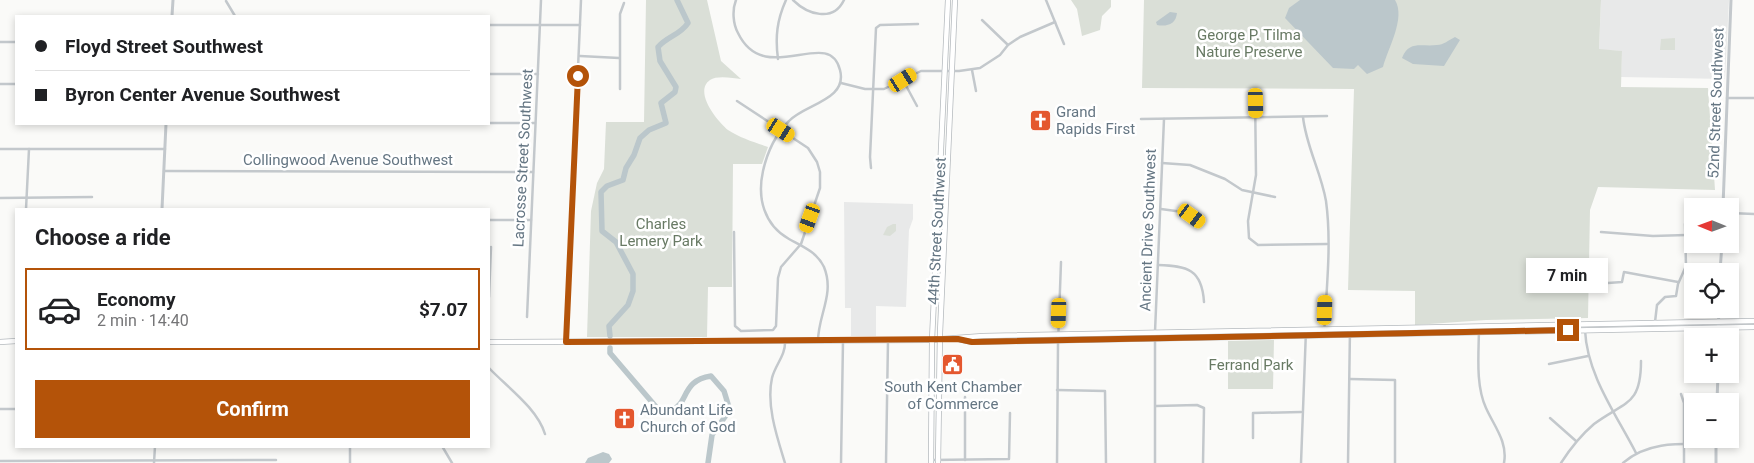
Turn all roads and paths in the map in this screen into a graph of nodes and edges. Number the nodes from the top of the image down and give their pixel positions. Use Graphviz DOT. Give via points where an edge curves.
graph roads {
  1 [pos="173,0"];
  2 [pos="541,0"];
  3 [pos="582,0"];
  4 [pos="736,0"];
  5 [pos="786,0"];
  6 [pos="793,0"];
  7 [pos="844,0"];
  8 [pos="948,0"];
  9 [pos="954,0"];
  10 [pos="1046,0"];
  11 [pos="1730,0"];
  12 [pos="226,1"];
  13 [pos="624,2"];
  14 [pos="172,15"];
  15 [pos="234,15"];
  16 [pos="982,20"];
  17 [pos="1055,22"];
  18 [pos="918,24"];
  19 [pos="540,25"];
  20 [pos="580,25"];
  21 [pos="490,26"];
  22 [pos="0,42"];
  23 [pos="15,42"];
  24 [pos="1064,44"];
  25 [pos="1008,45"];
  26 [pos="580,56"];
  27 [pos="619,58"];
  28 [pos="778,59"];
  29 [pos="972,70"];
  30 [pos="944,71"];
  31 [pos="952,71"];
  32 [pos="490,74"];
  33 [pos="538,74"];
  34 [pos="903,80"];
  35 [pos="841,83"];
  36 [pos="0,84"];
  37 [pos="15,84"];
  38 [pos="620,89"];
  39 [pos="873,89"];
  40 [pos="976,91"];
  41 [pos="1255,92"];
  42 [pos="1727,98"];
  43 [pos="1754,98"];
  44 [pos="737,102"];
  45 [pos="917,106"];
  46 [pos="1327,116"];
  47 [pos="1256,117"];
  48 [pos="1303,117"];
  49 [pos="1141,119"];
  50 [pos="1164,119"];
  51 [pos="490,123"];
  52 [pos="535,123"];
  53 [pos="166,125"];
  54 [pos="781,130"];
  55 [pos="941,147"];
  56 [pos="0,149"];
  57 [pos="29,149"];
  58 [pos="165,149"];
  59 [pos="948,156"];
  60 [pos="1162,163"];
  61 [pos="871,168"];
  62 [pos="164,172"];
  63 [pos="533,172"];
  64 [pos="1254,193"];
  65 [pos="26,197"];
  66 [pos="92,197"];
  67 [pos="1275,197"];
  68 [pos="0,198"];
  69 [pos="1723,198"];
  70 [pos="26,208"];
  71 [pos="162,208"];
  72 [pos="1160,208"];
  73 [pos="1739,213"];
  74 [pos="1754,214"];
  75 [pos="490,220"];
  76 [pos="531,220"];
  77 [pos="1201,222"];
  78 [pos="734,232"];
  79 [pos="1601,232"];
  80 [pos="1684,235"];
  81 [pos="801,244"];
  82 [pos="1327,244"];
  83 [pos="491,248"];
  84 [pos="1686,253"];
  85 [pos="1061,262"];
  86 [pos="1158,265"];
  87 [pos="490,272"];
  88 [pos="1678,282"];
  89 [pos="1594,284"];
  90 [pos="1204,302"];
  91 [pos="527,317"];
  92 [pos="1718,318"];
  93 [pos="1718,321"];
  94 [pos="1754,321"];
  95 [pos="1656,322"];
  96 [pos="1585,324"];
  97 [pos="1479,326"];
  98 [pos="1754,327"];
  99 [pos="1718,328"];
  100 [pos="1325,329"];
  101 [pos="1350,329"];
  102 [pos="1684,329"];
  103 [pos="1306,330"];
  104 [pos="1585,330"];
  105 [pos="1155,332"];
  106 [pos="1479,332"];
  107 [pos="1058,334"];
  108 [pos="1350,335"];
  109 [pos="1306,336"];
  110 [pos="1324,336"];
  111 [pos="958,339"];
  112 [pos="1156,339"];
  113 [pos="888,340"];
  114 [pos="932,340"];
  115 [pos="939,340"];
  116 [pos="786,341"];
  117 [pos="818,341"];
  118 [pos="843,341"];
  119 [pos="1058,341"];
  120 [pos="0,342"];
  121 [pos="15,342"];
  122 [pos="490,342"];
  123 [pos="566,342"];
  124 [pos="1588,356"];
  125 [pos="1641,361"];
  126 [pos="1549,364"];
  127 [pos="490,369"];
  128 [pos="1349,379"];
  129 [pos="1057,390"];
  130 [pos="1681,394"];
  131 [pos="965,397"];
  132 [pos="1684,403"];
  133 [pos="1156,406"];
  134 [pos="0,409"];
  135 [pos="15,409"];
  136 [pos="1301,412"];
  137 [pos="1614,412"];
  138 [pos="1010,413"];
  139 [pos="1550,418"];
  140 [pos="545,434"];
  141 [pos="1253,438"];
  142 [pos="1576,442"];
  143 [pos="1684,444"];
  144 [pos="155,448"];
  145 [pos="350,448"];
  146 [pos="443,448"];
  147 [pos="1685,448"];
  148 [pos="1716,448"];
  149 [pos="1636,453"];
  150 [pos="276,460"];
  151 [pos="965,460"];
  152 [pos="0,461"];
  153 [pos="931,461"];
  154 [pos="938,461"];
  155 [pos="154,462"];
  156 [pos="350,463"];
  157 [pos="452,463"];
  158 [pos="785,463"];
  159 [pos="841,463"];
  160 [pos="886,463"];
  161 [pos="1057,463"];
  162 [pos="1106,463"];
  163 [pos="1155,463"];
  164 [pos="1204,463"];
  165 [pos="1301,463"];
  166 [pos="1348,463"];
  167 [pos="1395,463"];
  168 [pos="1504,463"];
  169 [pos="1561,463"];
  170 [pos="1623,463"];
  171 [pos="1684,463"];
  172 [pos="1716,463"];
  1 -- 14 [label="street"];
  2 -- 19 [label="street, Lacrosse Street Southwest"];
  3 -- 20 [label="street"];
  4 -- 28 [label="street" via="734,22 745,45 766,58"];
  5 -- 28 [label="street" via="778,18"];
  6 -- 7 [label="street" via="811,13 821,14 837,10"];
  8 -- 30 [label="main road, 44th Street Southwest"];
  9 -- 31 [label="main road, 44th Street Southwest"];
  10 -- 17 [label="street"];
  11 -- 42 [label="street, 52nd Street Southwest"];
  12 -- 15 [label="street"];
  13 -- 27 [label="street" via="620,14"];
  16 -- 25 [label="street"];
  17 -- 24 [label="street"];
  17 -- 25 [label="street" via="1026,33"];
  18 -- 39 [label="street" via="880,25 876,28"];
  19 -- 20 [label="street"];
  19 -- 21 [label="street"];
  19 -- 33 [label="street, Lacrosse Street Southwest"];
  20 -- 26 [label="street"];
  22 -- 23 [label="street"];
  25 -- 29 [label="street" via="990,63"];
  26 -- 27 [label="street"];
  26 -- 123 [label="street"];
  27 -- 38 [label="street"];
  28 -- 35 [label="street" via="824,53 838,64"];
  29 -- 31 [label="street"];
  29 -- 40 [label="street"];
  30 -- 31 [label="street"];
  30 -- 34 [label="street" via="922,71"];
  30 -- 55 [label="main road, 44th Street Southwest"];
  31 -- 59 [label="main road, 44th Street Southwest"];
  32 -- 33 [label="street"];
  33 -- 52 [label="street, Lacrosse Street Southwest"];
  34 -- 39 [label="street" via="891,87"];
  34 -- 45 [label="street"];
  35 -- 39 [label="street"];
  35 -- 54 [label="street" via="831,97 801,110"];
  36 -- 37 [label="street"];
  39 -- 61 [label="street"];
  41 -- 47 [label="street"];
  42 -- 43 [label="street"];
  42 -- 69 [label="street, 52nd Street Southwest"];
  44 -- 54 [label="street"];
  46 -- 48 [label="street"];
  47 -- 48 [label="street"];
  47 -- 50 [label="street"];
  47 -- 64 [label="street"];
  48 -- 82 [label="street" via="1306,139 1324,188"];
  49 -- 50 [label="street"];
  50 -- 60 [label="street, Ancient Drive Southwest"];
  51 -- 52 [label="street"];
  52 -- 63 [label="street, Lacrosse Street Southwest"];
  53 -- 58 [label="street"];
  54 -- 81 [label="street" via="808,148 820,172 818,194"];
  54 -- 81 [label="street" via="763,171 761,199 768,220 777,232"];
  55 -- 59 [label="main road"];
  55 -- 114 [label="main road, 44th Street Southwest"];
  56 -- 57 [label="street"];
  57 -- 58 [label="street"];
  57 -- 65 [label="street"];
  58 -- 62 [label="street"];
  59 -- 115 [label="main road, 44th Street Southwest"];
  60 -- 64 [label="street" via="1190,165"];
  60 -- 72 [label="street, Ancient Drive Southwest"];
  62 -- 63 [label="street, Collingwood Avenue Southwest"];
  62 -- 71 [label="street"];
  63 -- 76 [label="street, Lacrosse Street Southwest"];
  64 -- 67 [label="street"];
  64 -- 82 [label="street" via="1247,232 1251,242 1268,246"];
  65 -- 66 [label="street"];
  65 -- 68 [label="street"];
  65 -- 70 [label="street"];
  72 -- 77 [label="street" via="1184,212"];
  72 -- 86 [label="street, Ancient Drive Southwest"];
  73 -- 74 [label="street"];
  75 -- 76 [label="street"];
  76 -- 91 [label="street, Lacrosse Street Southwest"];
  78 -- 81 [label="street" via="735,326 741,330 773,330 776,326 781,267"];
  79 -- 80 [label="street"];
  81 -- 117 [label="street" via="823,265 827,278 828,298 819,323"];
  82 -- 100 [label="street"];
  83 -- 87 [label="street"];
  84 -- 88 [label="street" via="1686,266"];
  85 -- 107 [label="street"];
  86 -- 90 [label="street" via="1181,267 1192,272 1201,285"];
  86 -- 105 [label="street, Ancient Drive Southwest"];
  88 -- 89 [label="street" via="1624,272 1621,282"];
  88 -- 95 [label="street" via="1676,296 1665,297 1657,305"];
  92 -- 93 [label="street"];
  93 -- 94 [label="main road"];
  93 -- 95 [label="main road"];
  93 -- 99 [label="street"];
  95 -- 96 [label="main road"];
  96 -- 97 [label="main road"];
  96 -- 104 [label="street"];
  97 -- 101 [label="main road"];
  97 -- 106 [label="street"];
  98 -- 99 [label="main road"];
  100 -- 101 [label="main road"];
  100 -- 103 [label="main road"];
  100 -- 110 [label="street"];
  101 -- 108 [label="street"];
  102 -- 104 [label="main road"];
  103 -- 105 [label="main road"];
  103 -- 109 [label="street"];
  104 -- 106 [label="main road"];
  104 -- 124 [label="street"];
  105 -- 107 [label="main road"];
  105 -- 112 [label="street, Ancient Drive Southwest"];
  106 -- 108 [label="main road"];
  106 -- 168 [label="street" via="1481,393 1501,436"];
  107 -- 111 [label="main road"];
  107 -- 119 [label="street"];
  108 -- 110 [label="main road"];
  108 -- 128 [label="street"];
  109 -- 110 [label="main road"];
  109 -- 112 [label="main road"];
  109 -- 136 [label="street"];
  111 -- 115 [label="main road"];
  111 -- 119 [label="main road" via="972,342"];
  112 -- 119 [label="main road"];
  112 -- 133 [label="street, Ancient Drive Southwest"];
  113 -- 114 [label="main road"];
  113 -- 118 [label="main road"];
  113 -- 160 [label="street"];
  114 -- 115 [label="main road"];
  114 -- 153 [label="main road, 44th Street Southwest"];
  115 -- 154 [label="main road, 44th Street Southwest"];
  116 -- 117 [label="main road"];
  116 -- 123 [label="main road"];
  116 -- 158 [label="street" via="773,376 770,396"];
  117 -- 118 [label="main road"];
  118 -- 159 [label="street"];
  119 -- 129 [label="street"];
  120 -- 121 [label="main road"];
  122 -- 123 [label="main road"];
  124 -- 126 [label="street"];
  124 -- 137 [label="street" via="1598,384"];
  125 -- 137 [label="street" via="1638,389 1632,399"];
  127 -- 140 [label="street" via="530,409"];
  128 -- 166 [label="street"];
  128 -- 167 [label="street" via="1395,380"];
  129 -- 161 [label="street"];
  129 -- 162 [label="street" via="1105,391"];
  130 -- 132 [label="street"];
  131 -- 151 [label="street"];
  133 -- 163 [label="street, Ancient Drive Southwest"];
  133 -- 164 [label="street" via="1197,405 1204,408"];
  134 -- 135 [label="street"];
  136 -- 141 [label="street" via="1253,413"];
  136 -- 165 [label="street"];
  137 -- 142 [label="street" via="1594,424"];
  137 -- 149 [label="street"];
  138 -- 151 [label="street" via="1009,459"];
  139 -- 142 [label="street"];
  142 -- 169 [label="street"];
  143 -- 149 [label="street" via="1655,446"];
  144 -- 155 [label="street"];
  145 -- 156 [label="street"];
  146 -- 157 [label="street"];
  147 -- 171 [label="street"];
  148 -- 172 [label="street"];
  149 -- 170 [label="street"];
  150 -- 155 [label="street"];
  151 -- 154 [label="street"];
  152 -- 155 [label="street"];
  153 -- 154 [label="street"];
}
